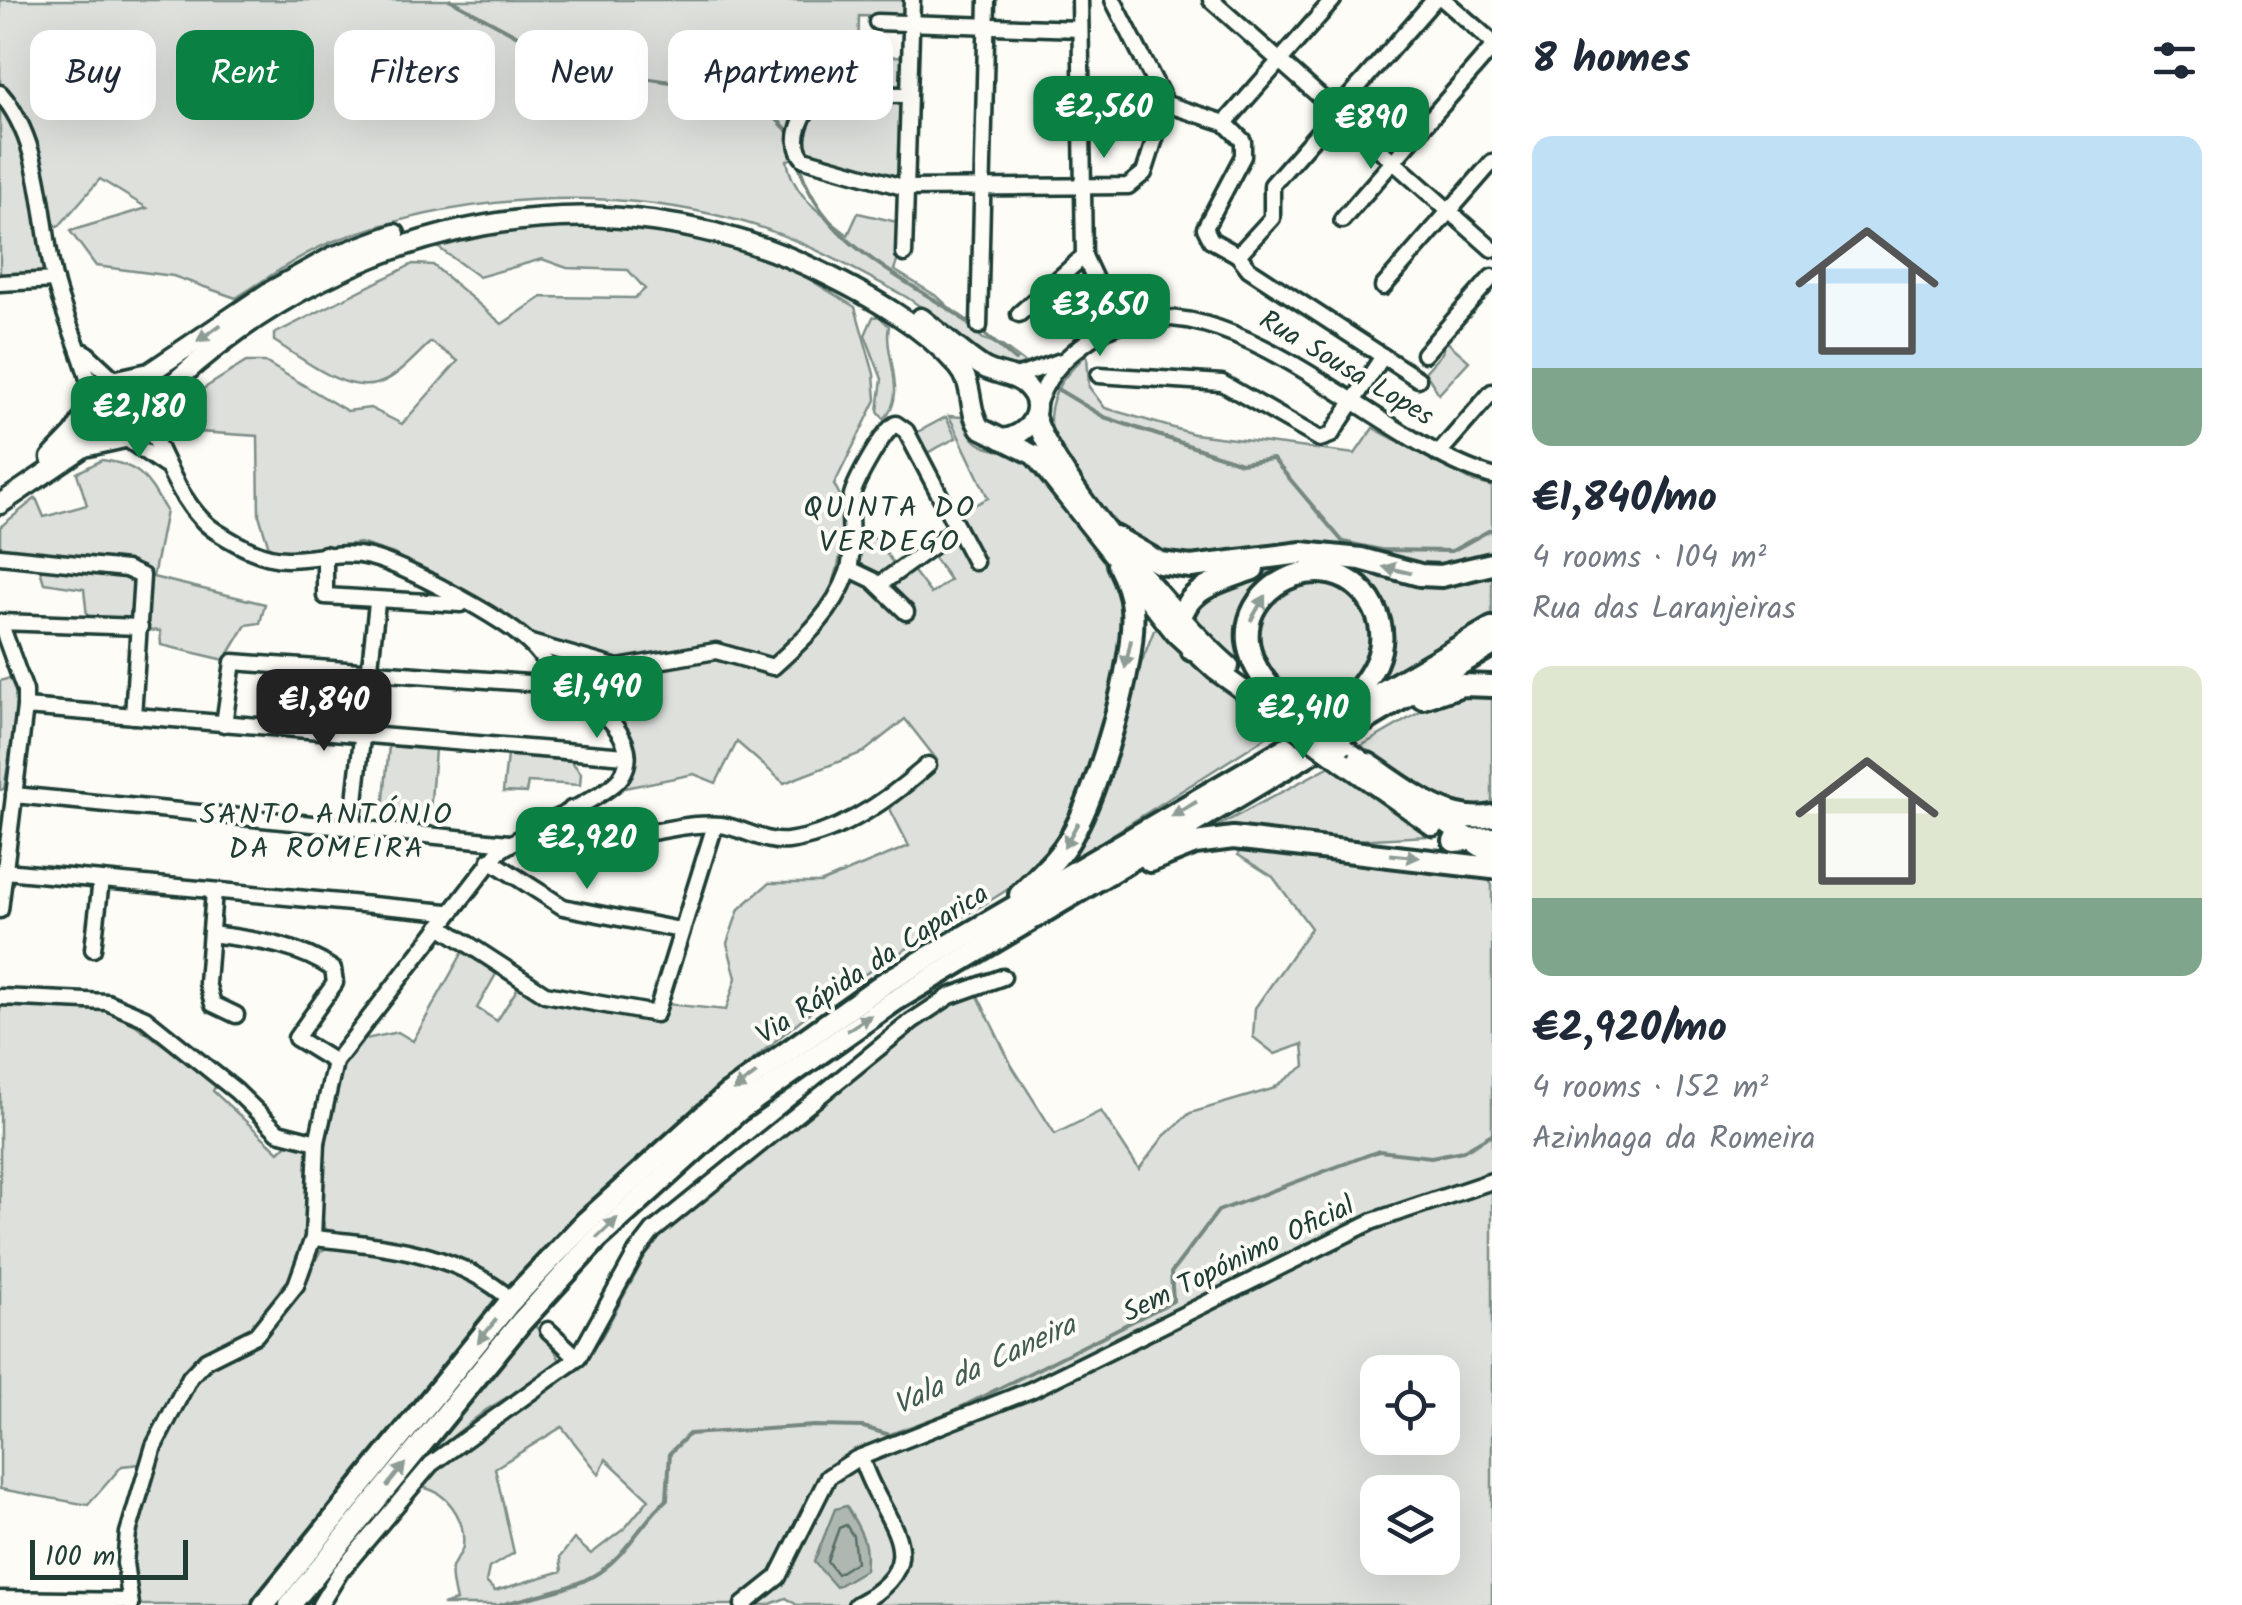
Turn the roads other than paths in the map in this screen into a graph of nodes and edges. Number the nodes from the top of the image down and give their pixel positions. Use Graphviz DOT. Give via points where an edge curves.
graph roads {
  1 [pos="912,0"];
  2 [pos="987,0"];
  3 [pos="1080,0"];
  4 [pos="1112,0"];
  5 [pos="1211,0"];
  6 [pos="1333,0"];
  7 [pos="1434,0"];
  8 [pos="1444,0"];
  9 [pos="1228,6"];
  10 [pos="877,22"];
  11 [pos="910,23"];
  12 [pos="986,24"];
  13 [pos="1080,29"];
  14 [pos="1492,45"];
  15 [pos="1279,62"];
  16 [pos="0,93"];
  17 [pos="908,95"];
  18 [pos="1166,104"];
  19 [pos="1336,112"];
  20 [pos="1225,124"];
  21 [pos="1393,162"];
  22 [pos="1492,162"];
  23 [pos="983,187"];
  24 [pos="906,188"];
  25 [pos="1082,188"];
  26 [pos="1450,211"];
  27 [pos="1342,220"];
  28 [pos="1492,248"];
  29 [pos="904,254"];
  30 [pos="1238,255"];
  31 [pos="1084,256"];
  32 [pos="1492,276"];
  33 [pos="54,280"];
  34 [pos="0,282"];
  35 [pos="1383,287"];
  36 [pos="1019,314"];
  37 [pos="1116,324"];
  38 [pos="979,326"];
  39 [pos="78,344"];
  40 [pos="1424,354"];
  41 [pos="1383,356"];
  42 [pos="1062,360"];
  43 [pos="1099,375"];
  44 [pos="1010,377"];
  45 [pos="120,379"];
  46 [pos="1418,379"];
  47 [pos="1492,392"];
  48 [pos="91,401"];
  49 [pos="974,401"];
  50 [pos="1353,402"];
  51 [pos="1035,412"];
  52 [pos="150,420"];
  53 [pos="1000,439"];
  54 [pos="119,440"];
  55 [pos="1438,454"];
  56 [pos="1492,476"];
  57 [pos="180,485"];
  58 [pos="0,496"];
  59 [pos="0,504"];
  60 [pos="957,528"];
  61 [pos="1115,537"];
  62 [pos="325,554"];
  63 [pos="1293,554"];
  64 [pos="0,556"];
  65 [pos="975,562"];
  66 [pos="1118,564"];
  67 [pos="1492,564"];
  68 [pos="850,569"];
  69 [pos="879,585"];
  70 [pos="376,602"];
  71 [pos="466,604"];
  72 [pos="906,612"];
  73 [pos="1180,618"];
  74 [pos="0,622"];
  75 [pos="140,627"];
  76 [pos="1492,628"];
  77 [pos="530,643"];
  78 [pos="1492,645"];
  79 [pos="1192,650"];
  80 [pos="369,672"];
  81 [pos="572,686"];
  82 [pos="1492,686"];
  83 [pos="25,707"];
  84 [pos="134,716"];
  85 [pos="1296,719"];
  86 [pos="224,724"];
  87 [pos="1328,725"];
  88 [pos="1357,727"];
  89 [pos="362,735"];
  90 [pos="626,756"];
  91 [pos="1356,762"];
  92 [pos="928,765"];
  93 [pos="14,794"];
  94 [pos="570,808"];
  95 [pos="1492,816"];
  96 [pos="715,825"];
  97 [pos="352,828"];
  98 [pos="1472,840"];
  99 [pos="510,843"];
  100 [pos="1492,855"];
  101 [pos="490,860"];
  102 [pos="1492,866"];
  103 [pos="5,871"];
  104 [pos="101,880"];
  105 [pos="1088,886"];
  106 [pos="214,890"];
  107 [pos="0,910"];
  108 [pos="1004,912"];
  109 [pos="444,919"];
  110 [pos="680,930"];
  111 [pos="211,934"];
  112 [pos="93,950"];
  113 [pos="1002,977"];
  114 [pos="0,996"];
  115 [pos="236,1015"];
  116 [pos="335,1062"];
  117 [pos="317,1142"];
  118 [pos="1492,1181"];
  119 [pos="314,1238"];
  120 [pos="502,1293"];
  121 [pos="548,1330"];
  122 [pos="578,1358"];
  123 [pos="861,1457"];
  124 [pos="0,1600"];
  125 [pos="130,1603"];
  126 [pos="264,1605"];
  127 [pos="290,1605"];
  128 [pos="320,1605"];
  129 [pos="743,1605"];
  130 [pos="856,1605"];
  1 -- 11 [label="street"];
  2 -- 12 [label="street"];
  3 -- 13 [label="street"];
  4 -- 18 [label="street"];
  5 -- 9 [label="street"];
  6 -- 15 [label="street"];
  7 -- 19 [label="street"];
  8 -- 14 [label="street"];
  9 -- 15 [label="street"];
  10 -- 11 [label="street"];
  11 -- 12 [label="street"];
  11 -- 17 [label="street"];
  12 -- 13 [label="street"];
  12 -- 23 [label="street"];
  13 -- 25 [label="street"];
  14 -- 21 [label="street"];
  15 -- 19 [label="street"];
  15 -- 20 [label="street"];
  16 -- 33 [label="street" via="22,125"];
  17 -- 24 [label="street"];
  17 -- 24 [label="street" via="824,92 795,140 804,159"];
  18 -- 20 [label="street"];
  18 -- 25 [label="street" via="1138,181"];
  19 -- 21 [label="street"];
  19 -- 30 [label="street" via="1272,185 1272,218"];
  20 -- 30 [label="street" via="1244,151 1206,232"];
  21 -- 26 [label="street"];
  21 -- 27 [label="street"];
  22 -- 26 [label="street"];
  23 -- 24 [label="street"];
  23 -- 25 [label="street"];
  23 -- 38 [label="street"];
  24 -- 29 [label="street"];
  25 -- 31 [label="street"];
  26 -- 28 [label="street"];
  26 -- 35 [label="street"];
  30 -- 41 [label="street" via="1249,269"];
  31 -- 36 [label="street"];
  31 -- 37 [label="street"];
  32 -- 40 [label="street"];
  33 -- 34 [label="street"];
  33 -- 39 [label="street"];
  37 -- 42 [label="street, Rua Sousa Lopes"];
  37 -- 50 [label="street, Rua Sousa Lopes" via="1186,319 1235,332"];
  39 -- 45 [label="street"];
  39 -- 48 [label="street"];
  41 -- 46 [label="street"];
  41 -- 50 [label="street"];
  42 -- 44 [label="street, Rua Sousa Lopes"];
  42 -- 51 [label="street, Rua Sousa Lopes"];
  43 -- 50 [label="street" via="1222,382 1313,438 1331,435"];
  44 -- 45 [label="main road, one-way" via="982,366 890,300 775,243 652,212 578,207 465,219 367,243 269,292 167,363"];
  44 -- 49 [label="main road" via="986,383"];
  44 -- 51 [label="main road" via="1031,392"];
  45 -- 48 [label="main road" via="104,383"];
  45 -- 52 [label="main road" via="148,394"];
  47 -- 55 [label="street"];
  48 -- 54 [label="main road" via="92,422"];
  48 -- 58 [label="main road" via="74,434"];
  49 -- 52 [label="main road" via="961,370 913,326 795,259 662,220 552,215 426,236 318,280 200,360 172,384"];
  49 -- 53 [label="main road" via="977,424"];
  50 -- 55 [label="street, Rua Sousa Lopes"];
  51 -- 53 [label="main road" via="1022,434"];
  51 -- 61 [label="main road" via="1044,443"];
  52 -- 54 [label="main road"];
  52 -- 57 [label="street"];
  53 -- 66 [label="main road" via="1039,461"];
  54 -- 57 [label="street" via="157,458"];
  54 -- 59 [label="main road" via="67,456"];
  55 -- 56 [label="street, Rua Sousa Lopes"];
  57 -- 62 [label="street" via="200,518 248,550 288,559"];
  60 -- 65 [label="street"];
  60 -- 68 [label="street" via="906,430 896,424 852,494"];
  60 -- 69 [label="street"];
  61 -- 63 [label="highway" via="1160,564 1192,568"];
  61 -- 73 [label="main road"];
  62 -- 70 [label="street" via="324,596"];
  62 -- 71 [label="street" via="381,560"];
  67 -- 63 [label="highway, one-way" via="1420,575 1334,555"];
  63 -- 73 [label="highway" via="1211,584 1185,604"];
  64 -- 75 [label="street" via="135,571 144,584"];
  66 -- 79 [label="main road"];
  66 -- 108 [label="highway, one-way" via="1130,594 1132,630 1093,787 1058,857"];
  68 -- 69 [label="street"];
  68 -- 77 [label="street" via="822,620 773,667 716,651 618,668"];
  69 -- 72 [label="street"];
  70 -- 71 [label="street"];
  70 -- 80 [label="street"];
  71 -- 77 [label="street"];
  73 -- 79 [label="highway"];
  73 -- 85 [label="main road"];
  74 -- 75 [label="street"];
  74 -- 83 [label="street"];
  75 -- 84 [label="street"];
  76 -- 87 [label="highway, Via Rápida da Caparica"];
  77 -- 81 [label="street"];
  78 -- 88 [label="highway, Via Rápida da Caparica"];
  79 -- 85 [label="main road"];
  80 -- 81 [label="street"];
  80 -- 86 [label="street" via="233,662"];
  80 -- 89 [label="street"];
  81 -- 90 [label="street" via="614,726"];
  82 -- 88 [label="highway" via="1450,688"];
  83 -- 84 [label="street"];
  83 -- 93 [label="street"];
  84 -- 86 [label="street"];
  85 -- 87 [label="highway, one-way" via="1257,674 1248,628 1272,587 1292,575 1318,572 1358,588 1381,632 1375,668"];
  85 -- 91 [label="highway, bridge"];
  86 -- 89 [label="street"];
  87 -- 108 [label="highway, Via Rápida da Caparica, one-way"];
  88 -- 105 [label="highway, Via Rápida da Caparica"];
  89 -- 90 [label="street"];
  89 -- 97 [label="street"];
  90 -- 94 [label="street" via="613,786"];
  91 -- 95 [label="highway" via="1451,814"];
  91 -- 98 [label="main road" via="1454,835"];
  92 -- 96 [label="street" via="880,805 788,841"];
  93 -- 97 [label="street"];
  93 -- 103 [label="street"];
  94 -- 96 [label="street" via="592,828 620,838"];
  94 -- 99 [label="street"];
  96 -- 110 [label="street"];
  97 -- 99 [label="street"];
  98 -- 100 [label="main road"];
  98 -- 102 [label="main road"];
  99 -- 101 [label="street"];
  101 -- 109 [label="street"];
  101 -- 110 [label="street" via="563,908"];
  105 -- 102 [label="highway, one-way" via="1194,843 1232,838"];
  103 -- 104 [label="street"];
  103 -- 107 [label="street"];
  104 -- 106 [label="street"];
  104 -- 112 [label="street"];
  127 -- 105 [label="highway, Via Rápida da Caparica, one-way" via="521,1322 680,1160 834,1040"];
  106 -- 109 [label="street"];
  106 -- 111 [label="street"];
  108 -- 126 [label="highway, Via Rápida da Caparica, one-way" via="823,1023 726,1095 624,1185 509,1303"];
  109 -- 110 [label="street" via="545,994 656,1014"];
  109 -- 116 [label="street"];
  111 -- 115 [label="street" via="210,997"];
  111 -- 116 [label="street" via="290,946 333,969 336,983 296,1038"];
  113 -- 122 [label="street" via="950,996 912,1021 676,1208 636,1253"];
  114 -- 117 [label="street" via="107,1002 144,1018 278,1132"];
  116 -- 117 [label="street"];
  117 -- 119 [label="street"];
  118 -- 123 [label="street, Sem Topónimo Oficial" via="1373,1222 1031,1390"];
  119 -- 120 [label="street" via="475,1271"];
  119 -- 125 [label="street" via="296,1285 256,1335 206,1360 190,1377 154,1446 128,1533"];
  121 -- 122 [label="street"];
  122 -- 128 [label="street" via="431,1464"];
  123 -- 129 [label="street, Sem Topónimo Oficial" via="828,1477 778,1577"];
  123 -- 130 [label="street" via="891,1517 901,1562 894,1581"];
  124 -- 125 [label="street"];
}
